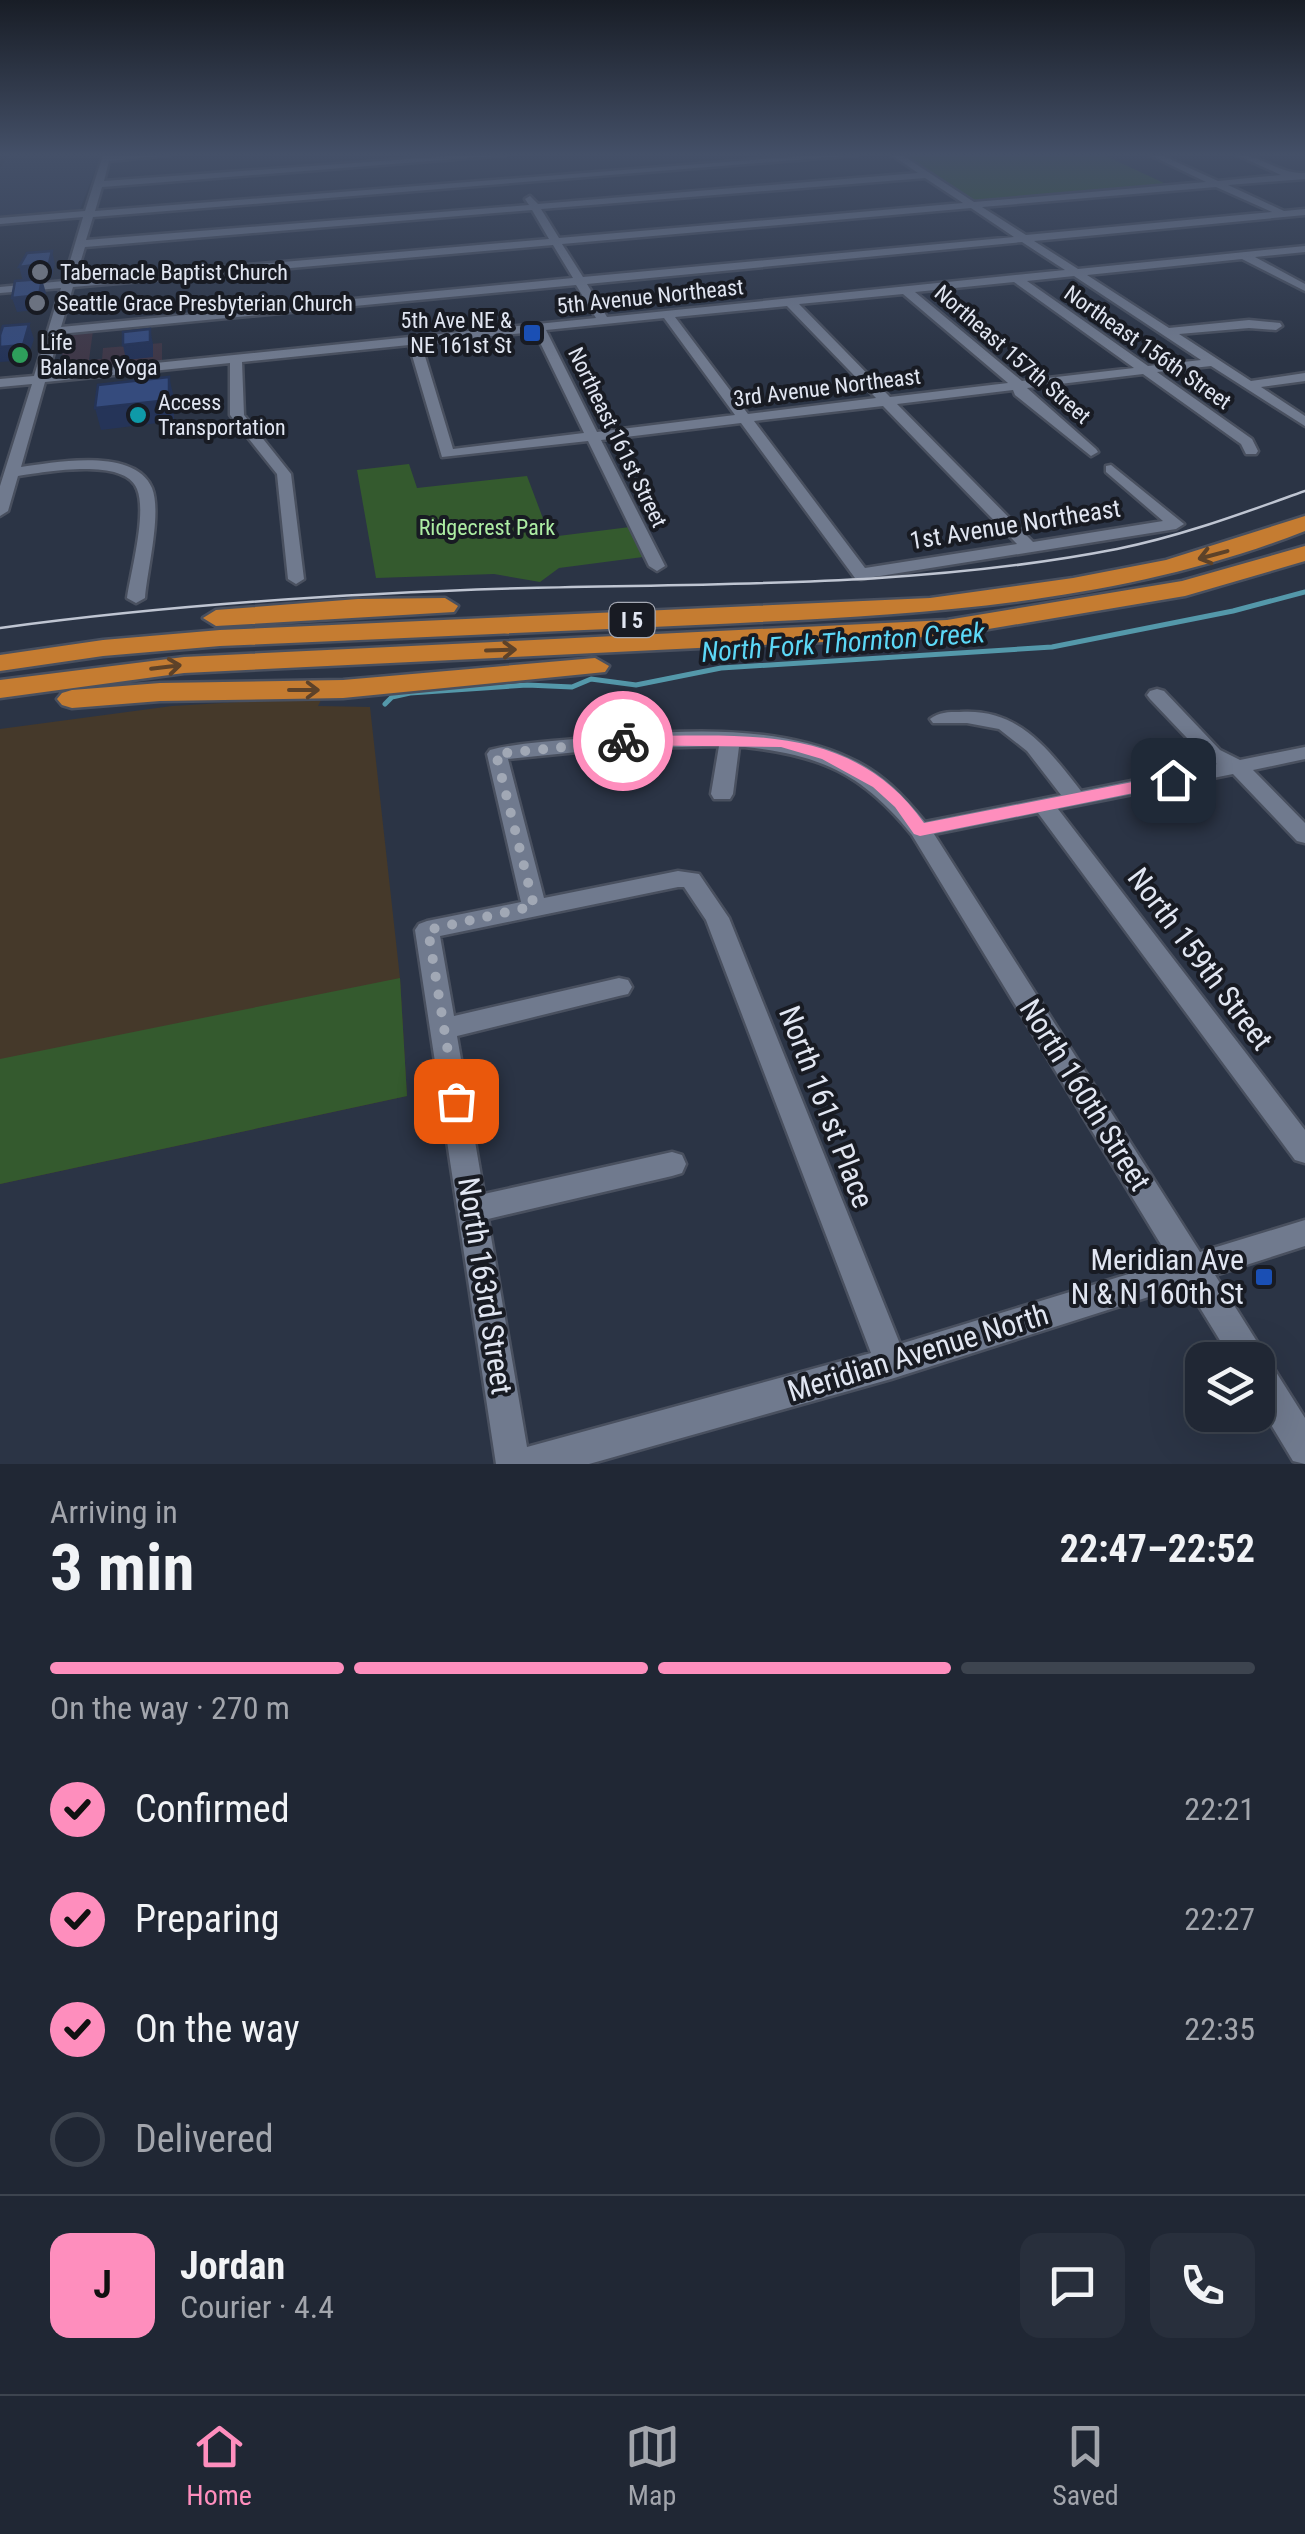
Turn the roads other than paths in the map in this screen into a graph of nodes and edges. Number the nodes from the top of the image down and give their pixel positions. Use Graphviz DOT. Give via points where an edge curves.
graph roads {
  1 [pos="87,223"];
  2 [pos="328,223"];
  3 [pos="545,223"];
  4 [pos="766,223"];
  5 [pos="1000,223"];
  6 [pos="1186,223"];
  7 [pos="1024,239"];
  8 [pos="556,242"];
  9 [pos="81,244"];
  10 [pos="1305,250"];
  11 [pos="1245,256"];
  12 [pos="1076,272"];
  13 [pos="1017,279"];
  14 [pos="581,280"];
  15 [pos="69,284"];
  16 [pos="1305,288"];
  17 [pos="0,290"];
  18 [pos="905,290"];
  19 [pos="790,302"];
  20 [pos="667,315"];
  21 [pos="604,321"];
  22 [pos="1276,326"];
  23 [pos="539,328"];
  24 [pos="54,331"];
  25 [pos="1165,332"];
  26 [pos="414,341"];
  27 [pos="236,359"];
  28 [pos="1212,362"];
  29 [pos="1146,370"];
  30 [pos="1305,377"];
  31 [pos="40,379"];
  32 [pos="0,383"];
  33 [pos="1248,384"];
  34 [pos="1020,386"];
  35 [pos="887,402"];
  36 [pos="747,420"];
  37 [pos="1305,422"];
  38 [pos="594,438"];
  39 [pos="17,450"];
  40 [pos="0,451"];
  41 [pos="1252,451"];
  42 [pos="1091,452"];
  43 [pos="1111,469"];
  44 [pos="12,472"];
  45 [pos="1,503"];
  46 [pos="1305,523"];
  47 [pos="1028,546"];
  48 [pos="1305,553"];
  49 [pos="657,566"];
  50 [pos="296,579"];
  51 [pos="1185,588"];
  52 [pos="136,598"];
  53 [pos="869,610"];
  54 [pos="400,641"];
  55 [pos="316,645"];
  56 [pos="0,646"];
  57 [pos="0,663"];
  58 [pos="0,689"];
  59 [pos="1158,695"];
  60 [pos="0,707"];
  61 [pos="940,719"];
  62 [pos="730,739"];
  63 [pos="1305,753"];
  64 [pos="1238,767"];
  65 [pos="722,794"];
  66 [pos="1076,799"];
  67 [pos="1043,805"];
  68 [pos="920,830"];
  69 [pos="1305,836"];
  70 [pos="534,906"];
  71 [pos="619,986"];
  72 [pos="444,1029"];
  73 [pos="1305,1151"];
  74 [pos="672,1164"];
  75 [pos="474,1209"];
  76 [pos="1305,1233"];
  77 [pos="1192,1268"];
  78 [pos="1239,1342"];
  79 [pos="891,1362"];
  80 [pos="1275,1400"];
  81 [pos="1305,1449"];
  82 [pos="513,1464"];
  83 [pos="528,1464"];
  1 -- 9 [label="street"];
  2 -- 9 [label="street"];
  3 -- 8 [label="street"];
  4 -- 8 [label="street"];
  5 -- 7 [label="street"];
  6 -- 7 [label="street"];
  7 -- 12 [label="street"];
  7 -- 14 [label="street"];
  8 -- 14 [label="street"];
  8 -- 15 [label="street"];
  9 -- 15 [label="street"];
  10 -- 11 [label="street, 5th Avenue Northeast"];
  11 -- 12 [label="street, 5th Avenue Northeast"];
  11 -- 16 [label="street"];
  12 -- 13 [label="street, 5th Avenue Northeast"];
  12 -- 25 [label="street"];
  13 -- 18 [label="street, 5th Avenue Northeast"];
  13 -- 29 [label="street, Northeast 156th Street"];
  14 -- 21 [label="street"];
  14 -- 24 [label="street"];
  15 -- 17 [label="street"];
  15 -- 24 [label="street"];
  18 -- 19 [label="street, 5th Avenue Northeast"];
  18 -- 34 [label="street, Northeast 157th Street"];
  19 -- 20 [label="street, 5th Avenue Northeast"];
  19 -- 35 [label="street"];
  20 -- 21 [label="street, 5th Avenue Northeast"];
  20 -- 36 [label="street"];
  21 -- 23 [label="street, 5th Avenue Northeast"];
  22 -- 25 [label="street"];
  23 -- 26 [label="street, 5th Avenue Northeast"];
  23 -- 38 [label="street, Northeast 161st Street"];
  24 -- 31 [label="street"];
  25 -- 28 [label="street"];
  26 -- 27 [label="street, 5th Avenue Northeast"];
  26 -- 38 [label="street, 3rd Avenue Northeast" via="447,454"];
  27 -- 31 [label="street, 5th Avenue Northeast"];
  27 -- 50 [label="street" via="237,414 287,482"];
  28 -- 29 [label="street, 3rd Avenue Northeast"];
  28 -- 33 [label="street"];
  29 -- 34 [label="street, 3rd Avenue Northeast"];
  29 -- 41 [label="street, Northeast 156th Street"];
  30 -- 33 [label="street"];
  31 -- 32 [label="street, 5th Avenue Northeast"];
  31 -- 39 [label="street"];
  33 -- 37 [label="street"];
  34 -- 35 [label="street, 3rd Avenue Northeast"];
  34 -- 42 [label="street, Northeast 157th Street"];
  35 -- 36 [label="street, 3rd Avenue Northeast"];
  35 -- 47 [label="street"];
  36 -- 38 [label="street, 3rd Avenue Northeast"];
  36 -- 47 [label="street, 1st Avenue Northeast" via="862,574"];
  38 -- 49 [label="street, Northeast 161st Street"];
  39 -- 40 [label="street"];
  39 -- 44 [label="street"];
  43 -- 47 [label="street, 1st Avenue Northeast" via="1176,524"];
  44 -- 45 [label="street"];
  44 -- 52 [label="street" via="106,466 142,483"];
  46 -- 53 [label="highway, I 5, one-way" via="1188,562 1046,591"];
  48 -- 51 [label="highway, I 5"];
  54 -- 51 [label="highway, I 5, one-way" via="948,628"];
  60 -- 51 [label="highway, one-way" via="160,692 343,689 934,641 1161,602"];
  53 -- 54 [label="highway, I 5"];
  53 -- 56 [label="highway" via="358,607"];
  54 -- 55 [label="highway, I 5"];
  55 -- 57 [label="highway, I 5" via="103,648"];
  58 -- 55 [label="highway, I 5, one-way"];
  59 -- 64 [label="street" via="1213,754"];
  61 -- 66 [label="street" via="969,715 1022,732"];
  62 -- 65 [label="street"];
  62 -- 68 [label="street, North 160th Street" via="782,742 828,756 879,783"];
  62 -- 70 [label="street, North 160th Street" via="595,742 496,754"];
  63 -- 64 [label="street"];
  64 -- 66 [label="street"];
  64 -- 69 [label="street"];
  66 -- 67 [label="street"];
  67 -- 68 [label="street"];
  67 -- 73 [label="street, North 159th Street"];
  68 -- 77 [label="street, North 160th Street"];
  70 -- 72 [label="street, North 163rd Street" via="428,930"];
  70 -- 79 [label="street, North 161st Place" via="691,880 716,918"];
  71 -- 72 [label="street"];
  72 -- 75 [label="street, North 163rd Street"];
  74 -- 75 [label="street"];
  75 -- 82 [label="street, North 163rd Street"];
  76 -- 77 [label="street, Meridian Avenue North"];
  77 -- 78 [label="street, North 160th Street"];
  77 -- 79 [label="street, Meridian Avenue North"];
  79 -- 83 [label="street, Meridian Avenue North"];
  80 -- 81 [label="street"];
}
